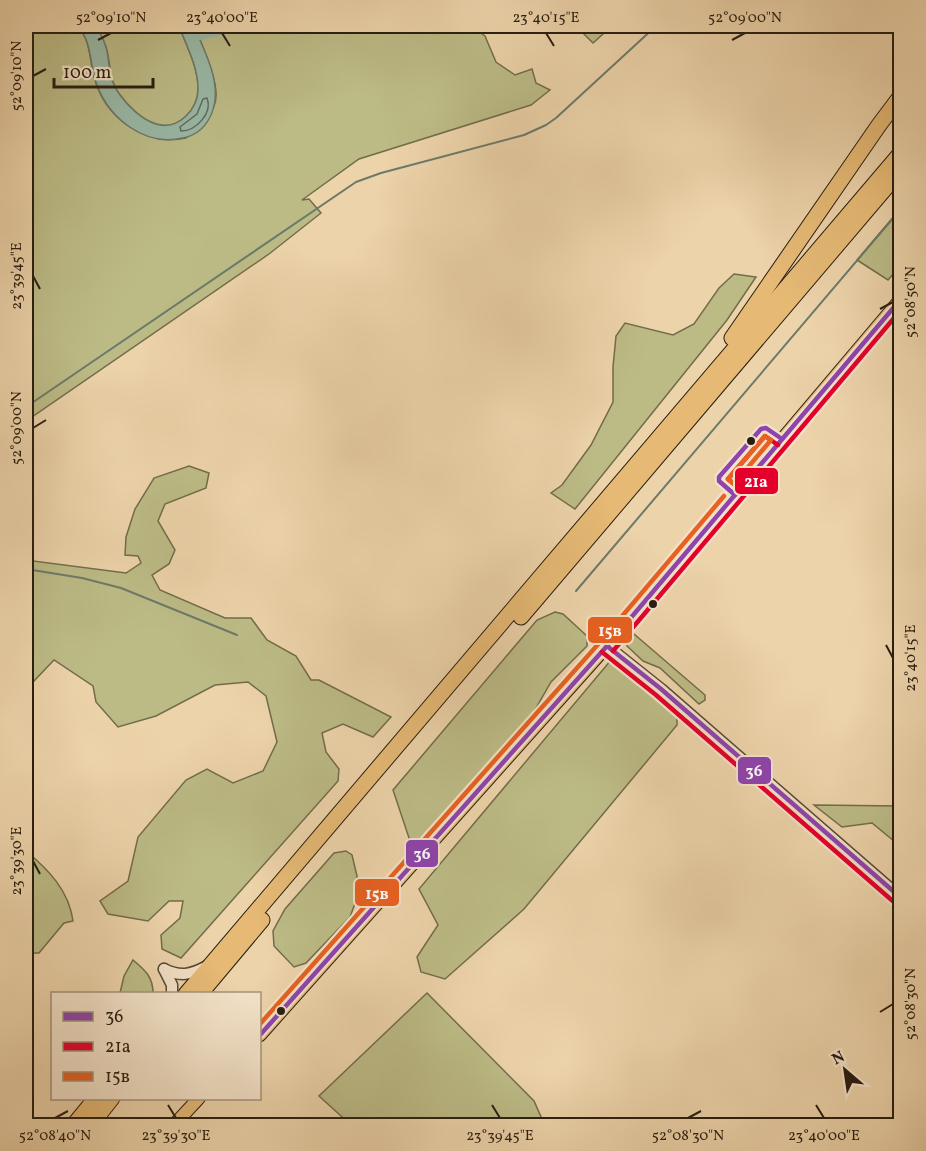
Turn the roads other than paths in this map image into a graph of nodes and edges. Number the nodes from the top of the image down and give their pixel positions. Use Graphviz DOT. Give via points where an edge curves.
graph roads {
  1 [pos="900,97"];
  2 [pos="900,154"];
  3 [pos="900,171"];
  4 [pos="900,300"];
  5 [pos="676,418"];
  6 [pos="607,646"];
  7 [pos="900,897"];
  8 [pos="212,963"];
  9 [pos="172,992"];
  10 [pos="187,992"];
  11 [pos="201,992"];
  12 [pos="261,1034"];
  13 [pos="94,1100"];
  14 [pos="110,1100"];
  15 [pos="197,1100"];
  16 [pos="73,1125"];
  17 [pos="90,1125"];
  18 [pos="173,1125"];
  1 -- 5 [label="highway"];
  2 -- 5 [label="highway"];
  3 -- 11 [label="highway"];
  4 -- 6 [label="main road"];
  5 -- 8 [label="highway"];
  6 -- 7 [label="street" via="662,689"];
  6 -- 12 [label="main road"];
  8 -- 9 [label="street" via="188,974 164,969"];
  8 -- 10 [label="highway"];
  13 -- 16 [label="highway"];
  14 -- 17 [label="highway"];
  15 -- 18 [label="main road"];
}
